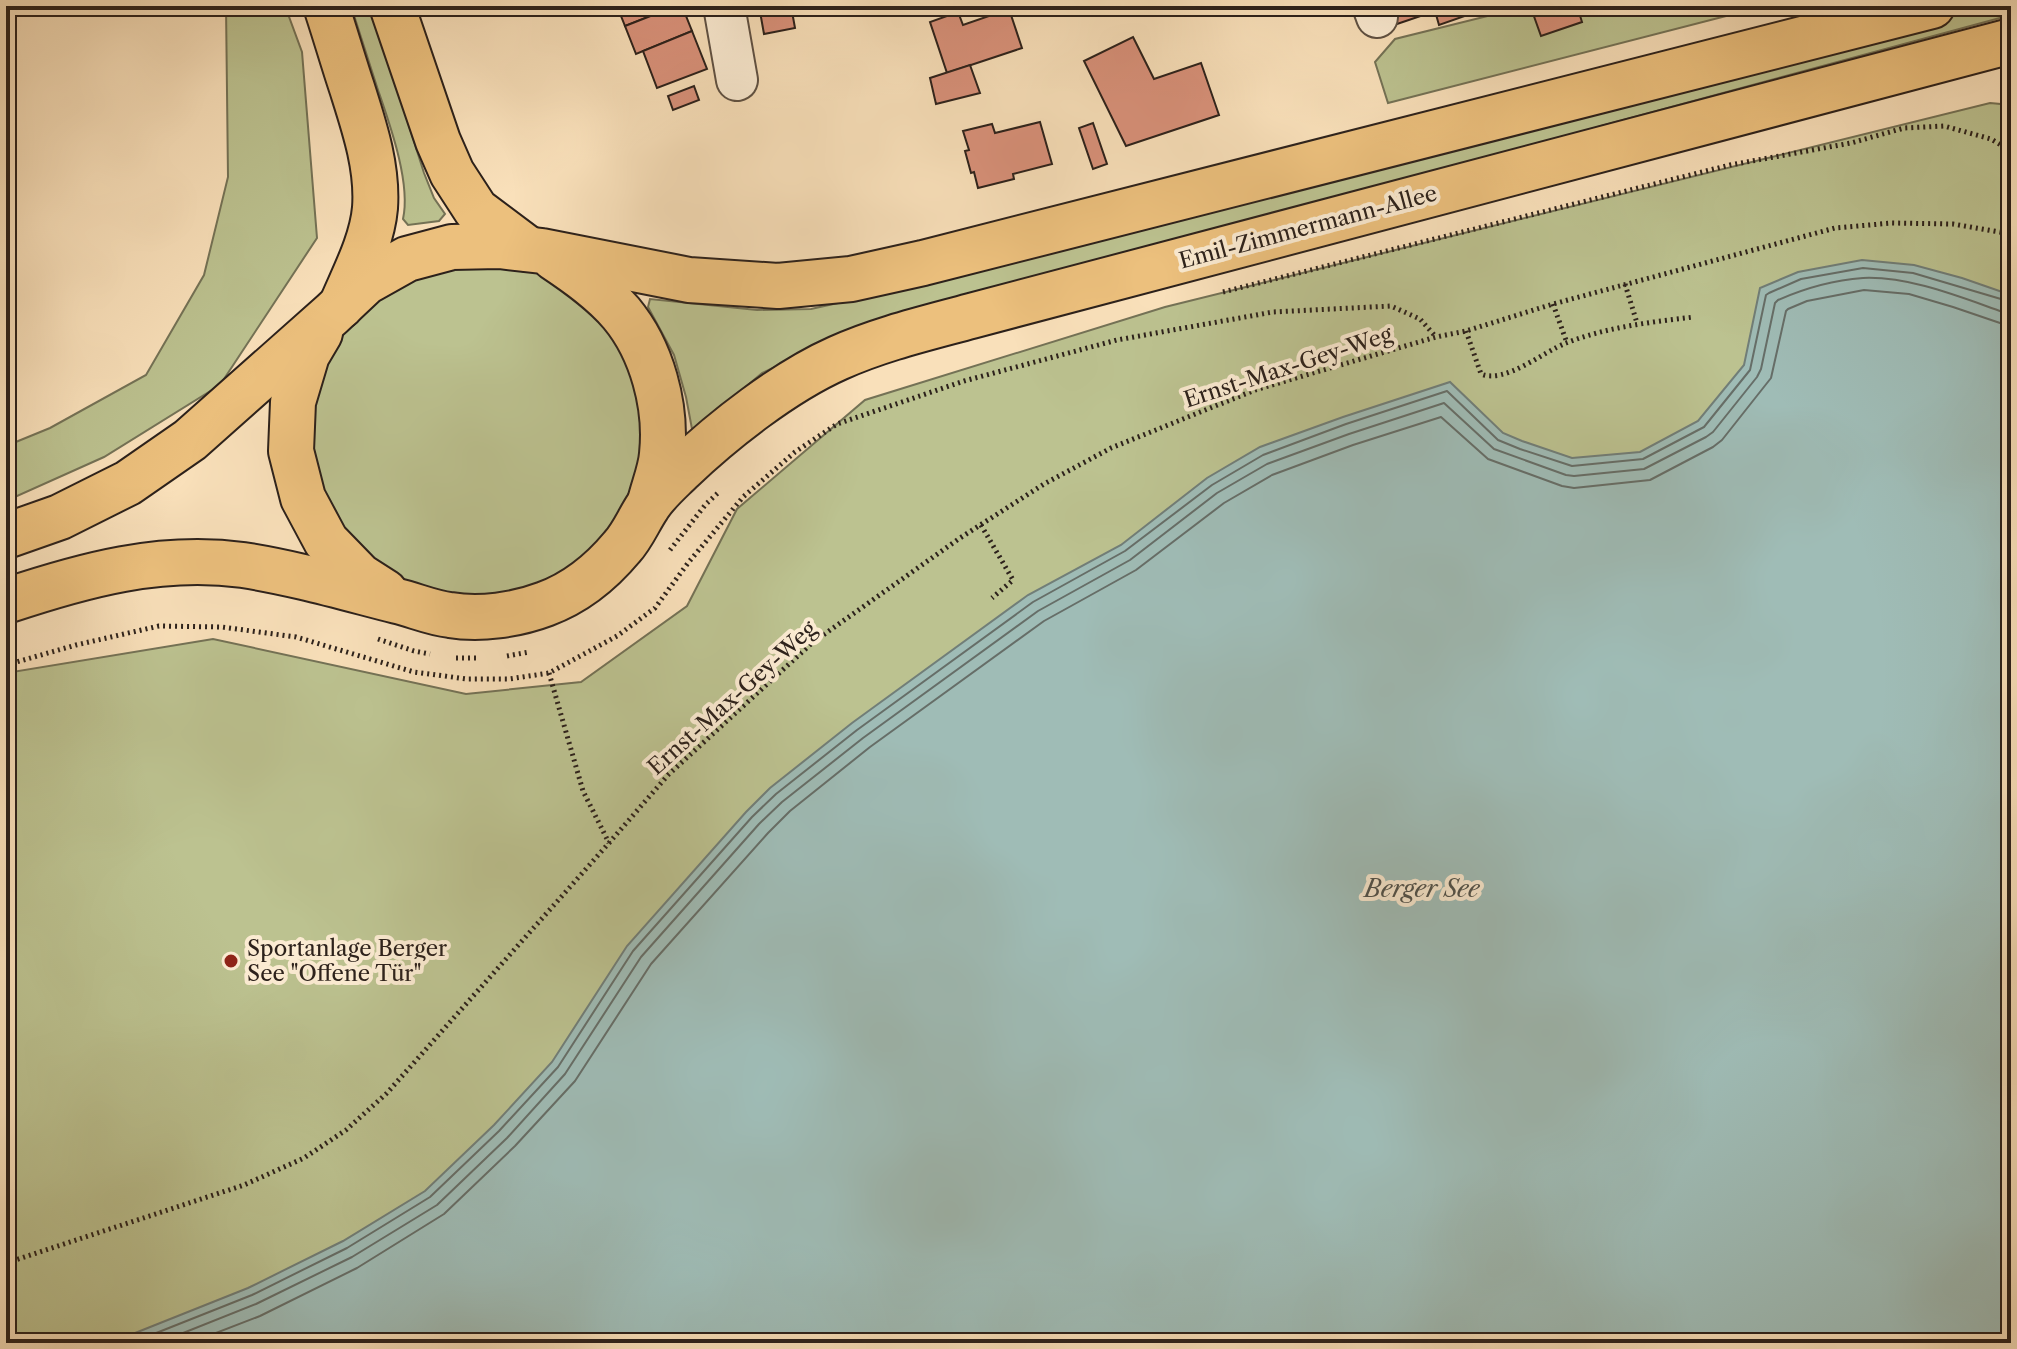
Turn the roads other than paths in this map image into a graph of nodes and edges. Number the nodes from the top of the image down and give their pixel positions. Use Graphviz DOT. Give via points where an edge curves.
graph roads {
  1 [pos="326,6"];
  2 [pos="392,6"];
  3 [pos="724,6"];
  4 [pos="1932,6"];
  5 [pos="1998,52"];
  6 [pos="737,80"];
  7 [pos="535,250"];
  8 [pos="336,310"];
  9 [pos="649,503"];
  10 [pos="6,536"];
  11 [pos="6,601"];
  12 [pos="402,602"];
  1 -- 8 [label="main road" via="360,113 375,184 369,237"];
  2 -- 7 [label="main road" via="452,173 476,210"];
  3 -- 6 [label="lane"];
  4 -- 7 [label="main road, Emil-Zimmermann-Allee" via="851,279 778,286 689,280"];
  5 -- 9 [label="main road, Emil-Zimmermann-Allee" via="902,335 839,357 791,383 723,434"];
  7 -- 8 [label="main road, Emil-Zimmermann-Allee" via="452,247 407,259 366,282"];
  7 -- 9 [label="main road, Emil-Zimmermann-Allee" via="586,279 622,314 648,357 662,405 662,455"];
  8 -- 10 [label="main road, Emil-Zimmermann-Allee" via="190,440 128,483 60,517"];
  8 -- 12 [label="main road, Emil-Zimmermann-Allee" via="307,355 293,402 291,451 303,498 326,541 360,576"];
  9 -- 12 [label="main road, Emil-Zimmermann-Allee" via="624,546 589,580 546,604 498,616 449,615"];
  11 -- 12 [label="main road, Emil-Zimmermann-Allee" via="140,565 200,562 280,572"];
}
